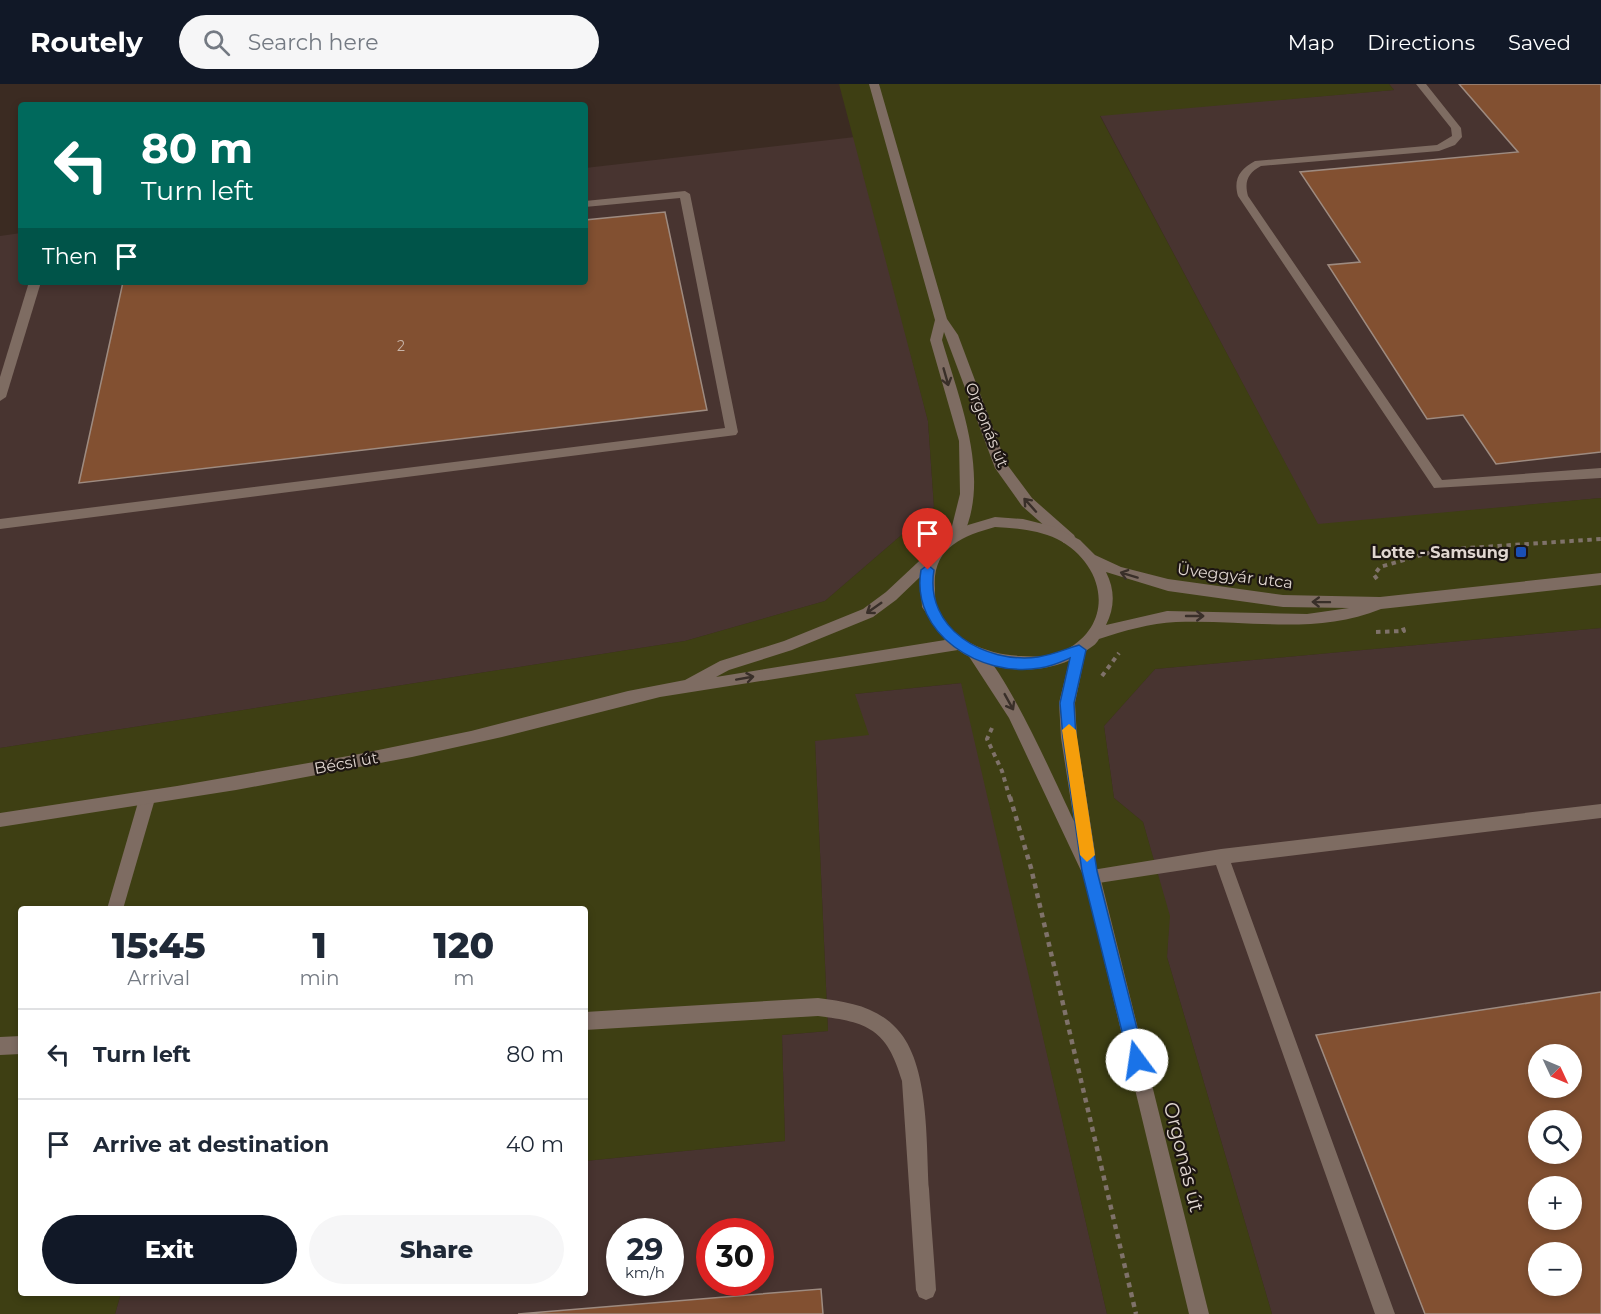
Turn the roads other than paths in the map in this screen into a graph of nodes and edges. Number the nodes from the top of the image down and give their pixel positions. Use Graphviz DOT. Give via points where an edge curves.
graph roads {
  1 [pos="874,84"];
  2 [pos="1421,84"];
  3 [pos="588,204"];
  4 [pos="34,285"];
  5 [pos="941,320"];
  6 [pos="0,397"];
  7 [pos="1601,473"];
  8 [pos="0,524"];
  9 [pos="957,534"];
  10 [pos="1074,543"];
  11 [pos="934,556"];
  12 [pos="1091,559"];
  13 [pos="1601,579"];
  14 [pos="1380,603"];
  15 [pos="1096,634"];
  16 [pos="957,644"];
  17 [pos="1079,650"];
  18 [pos="975,655"];
  19 [pos="687,685"];
  20 [pos="147,799"];
  21 [pos="1601,811"];
  22 [pos="0,820"];
  23 [pos="1221,856"];
  24 [pos="1091,873"];
  25 [pos="116,906"];
  26 [pos="588,1021"];
  27 [pos="926,1290"];
  28 [pos="1199,1314"];
  29 [pos="1385,1314"];
  1 -- 5 [label="street, Orgonás út"];
  2 -- 7 [label="street" via="1456,128 1457,137 1451,143 1439,148 1259,163 1241,177 1243,196 1438,485"];
  3 -- 8 [label="street" via="685,194 732,432"];
  4 -- 6 [label="street"];
  5 -- 9 [label="street, Orgonás út, one-way" via="936,340 965,441 967,494"];
  10 -- 5 [label="street, Orgonás út, one-way" via="1041,518 1000,465 952,335"];
  9 -- 10 [label="street" via="994,522 1015,522 1036,525"];
  9 -- 11 [label="street"];
  10 -- 12 [label="street"];
  11 -- 16 [label="street" via="925,585 927,601 938,624"];
  11 -- 19 [label="street, one-way" via="868,613 787,646 725,665"];
  14 -- 12 [label="street, Üveggyár utca, one-way" via="1283,601 1189,589 1135,577"];
  12 -- 15 [label="street" via="1101,573 1106,605"];
  13 -- 14 [label="street, Üveggyár utca"];
  15 -- 14 [label="street, Üveggyár utca, one-way" via="1157,618 1342,616 1362,613"];
  15 -- 17 [label="street"];
  16 -- 18 [label="street"];
  19 -- 16 [label="street, one-way"];
  17 -- 18 [label="street" via="1040,663 1018,664"];
  17 -- 24 [label="street, Orgonás út" via="1067,703"];
  18 -- 24 [label="street, Orgonás út, one-way" via="1015,714"];
  19 -- 20 [label="street, Bécsi út" via="444,743"];
  20 -- 22 [label="street, Bécsi út"];
  20 -- 25 [label="street"];
  21 -- 23 [label="street"];
  23 -- 24 [label="street"];
  23 -- 29 [label="street"];
  24 -- 28 [label="street, Orgonás út"];
  26 -- 27 [label="street" via="819,1007 842,1007 869,1016 896,1042 912,1077"];
}
